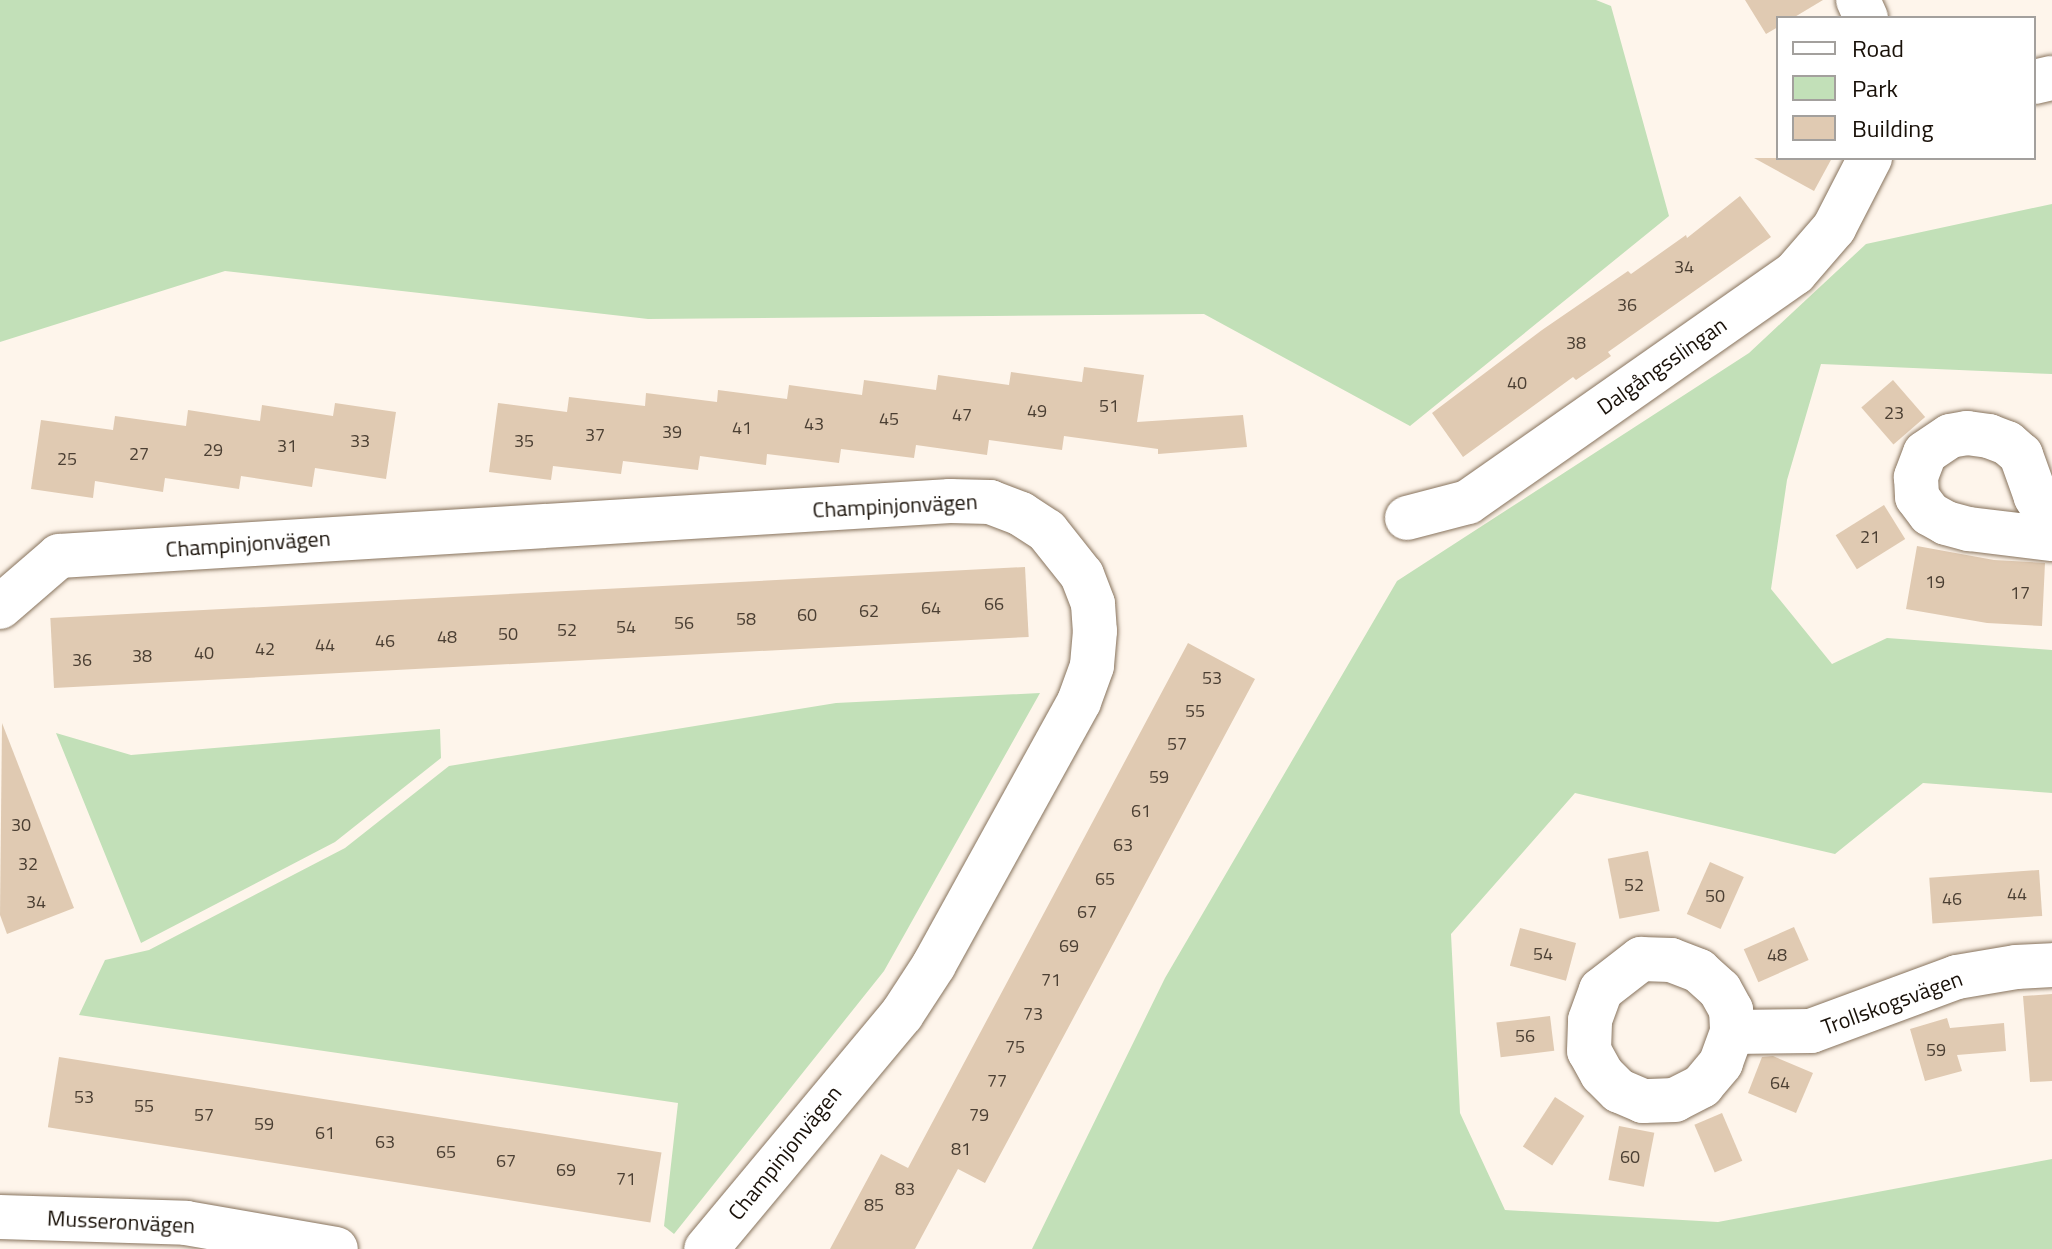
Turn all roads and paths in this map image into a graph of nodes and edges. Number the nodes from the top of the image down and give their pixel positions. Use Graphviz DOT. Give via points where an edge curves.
graph roads {
  1 [pos="1869,160"];
  2 [pos="1407,518"];
  3 [pos="2052,523"];
  4 [pos="2052,539"];
  5 [pos="0,607"];
  6 [pos="2052,965"];
  7 [pos="1732,1032"];
  8 [pos="0,1217"];
  9 [pos="336,1249"];
  10 [pos="706,1249"];
  1 -- 2 [label="street, Dalgångsslingan" via="1834,228 1795,273 1468,502"];
  3 -- 4 [label="street" via="2021,455 2007,443 1967,433 1950,436 1925,453 1916,477 1917,497 1930,514 1969,529"];
  5 -- 10 [label="street, Champinjonvägen" via="59,556 950,501 990,502 1047,531 1082,575 1093,604 1092,666 1079,702 902,1014"];
  6 -- 7 [label="street, Trollskogsvägen" via="1957,977 1811,1031"];
  8 -- 9 [label="street, Musseronvägen" via="186,1223"];
}
